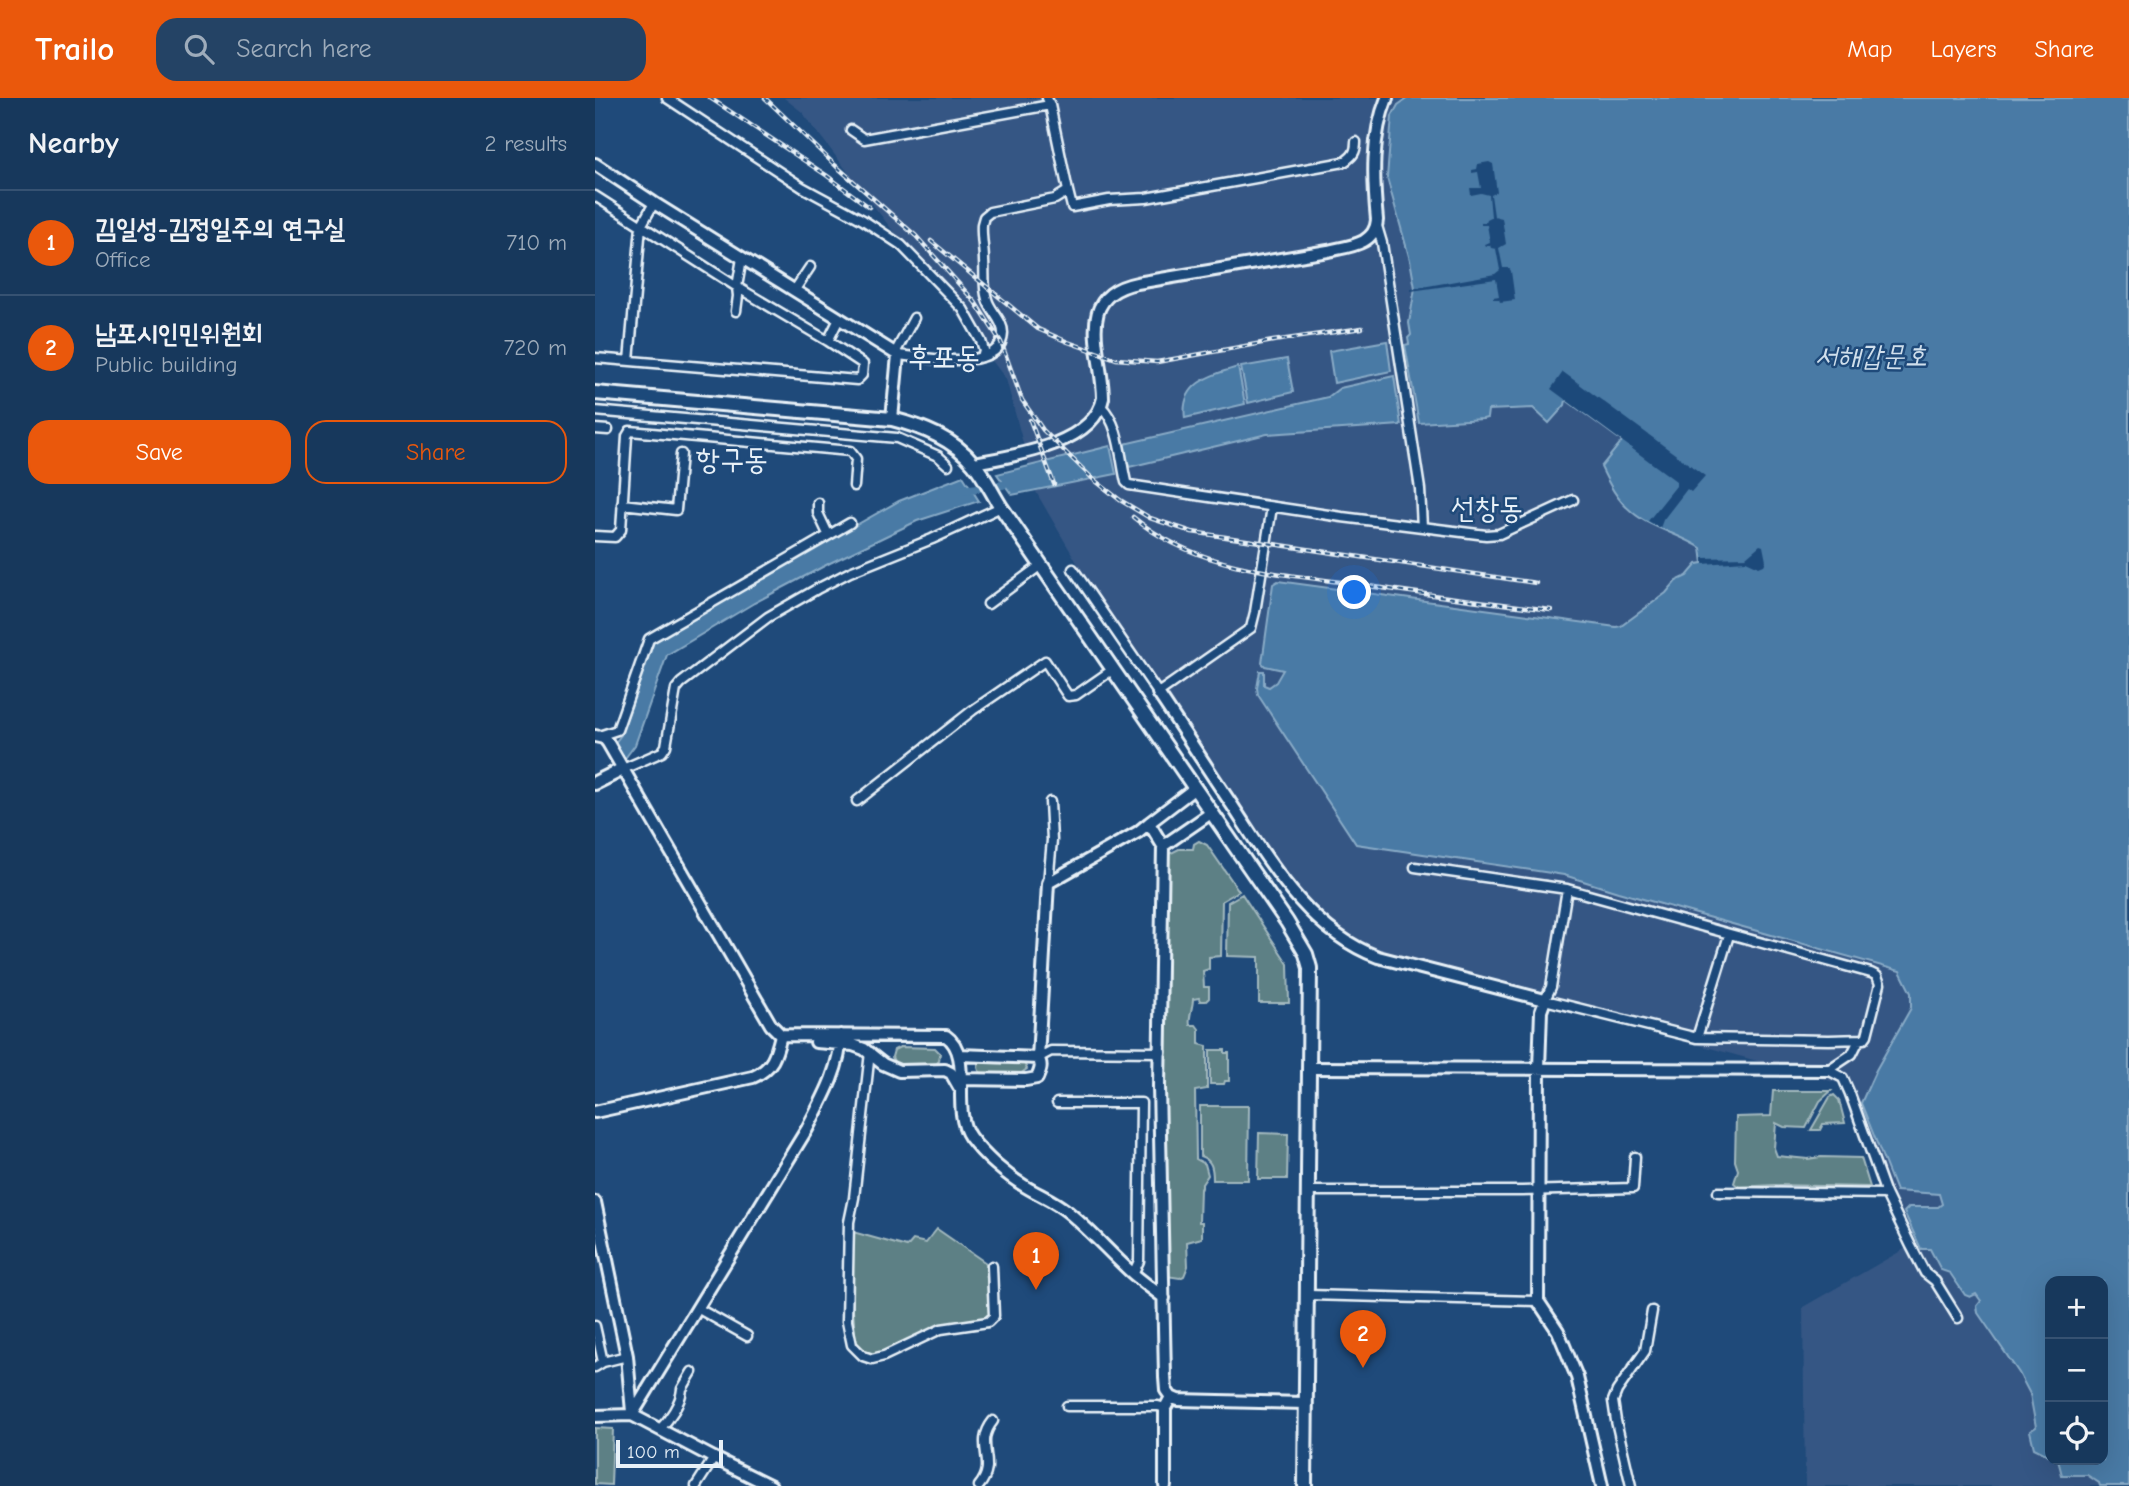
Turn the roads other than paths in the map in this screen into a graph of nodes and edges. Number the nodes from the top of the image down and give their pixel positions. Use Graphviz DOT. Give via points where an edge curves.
graph roads {
  1 [pos="667,98"];
  2 [pos="1387,98"];
  3 [pos="1048,101"];
  4 [pos="851,130"];
  5 [pos="1356,142"];
  6 [pos="595,164"];
  7 [pos="1067,191"];
  8 [pos="595,196"];
  9 [pos="654,203"];
  10 [pos="641,226"];
  11 [pos="1377,226"];
  12 [pos="742,258"];
  13 [pos="810,267"];
  14 [pos="737,287"];
  15 [pos="795,291"];
  16 [pos="736,311"];
  17 [pos="914,318"];
  18 [pos="839,319"];
  19 [pos="828,341"];
  20 [pos="896,354"];
  21 [pos="982,357"];
  22 [pos="595,358"];
  23 [pos="629,361"];
  24 [pos="595,393"];
  25 [pos="1101,406"];
  26 [pos="595,411"];
  27 [pos="893,419"];
  28 [pos="595,429"];
  29 [pos="608,430"];
  30 [pos="681,454"];
  31 [pos="948,465"];
  32 [pos="977,468"];
  33 [pos="855,486"];
  34 [pos="1573,500"];
  35 [pos="998,502"];
  36 [pos="818,503"];
  37 [pos="622,504"];
  38 [pos="1272,507"];
  39 [pos="850,523"];
  40 [pos="1422,527"];
  41 [pos="828,534"];
  42 [pos="595,536"];
  43 [pos="1041,565"];
  44 [pos="1073,569"];
  45 [pos="988,604"];
  46 [pos="1112,670"];
  47 [pos="1158,693"];
  48 [pos="601,738"];
  49 [pos="621,766"];
  50 [pos="595,783"];
  51 [pos="1195,788"];
  52 [pos="857,801"];
  53 [pos="1050,802"];
  54 [pos="1211,813"];
  55 [pos="1149,822"];
  56 [pos="1163,846"];
  57 [pos="1415,867"];
  58 [pos="1048,883"];
  59 [pos="1567,889"];
  60 [pos="1729,935"];
  61 [pos="1545,1000"];
  62 [pos="783,1035"];
  63 [pos="1697,1038"];
  64 [pos="841,1040"];
  65 [pos="1859,1040"];
  66 [pos="870,1052"];
  67 [pos="1161,1052"];
  68 [pos="959,1055"];
  69 [pos="1038,1058"];
  70 [pos="1310,1068"];
  71 [pos="1539,1068"];
  72 [pos="1828,1070"];
  73 [pos="960,1084"];
  74 [pos="1057,1103"];
  75 [pos="595,1112"];
  76 [pos="1635,1157"];
  77 [pos="1538,1189"];
  78 [pos="1307,1191"];
  79 [pos="1718,1192"];
  80 [pos="1886,1194"];
  81 [pos="595,1202"];
  82 [pos="992,1266"];
  83 [pos="1133,1273"];
  84 [pos="1308,1295"];
  85 [pos="1164,1298"];
  86 [pos="1538,1301"];
  87 [pos="697,1308"];
  88 [pos="1652,1311"];
  89 [pos="1958,1318"];
  90 [pos="595,1326"];
  91 [pos="747,1336"];
  92 [pos="627,1356"];
  93 [pos="599,1365"];
  94 [pos="692,1372"];
  95 [pos="1171,1397"];
  96 [pos="1305,1403"];
  97 [pos="1067,1406"];
  98 [pos="1165,1408"];
  99 [pos="632,1415"];
  100 [pos="595,1416"];
  101 [pos="993,1421"];
  102 [pos="659,1430"];
  103 [pos="714,1458"];
  104 [pos="696,1486"];
  105 [pos="771,1486"];
  106 [pos="979,1486"];
  107 [pos="1165,1486"];
  108 [pos="1305,1486"];
  109 [pos="1602,1486"];
  110 [pos="1631,1486"];
  1 -- 21 [label="street" via="802,187 901,245 963,309 981,341"];
  2 -- 11 [label="street" via="1374,158"];
  3 -- 4 [label="street" via="864,139"];
  3 -- 7 [label="street"];
  5 -- 7 [label="street" via="1356,151 1344,162 1146,198 1072,207"];
  6 -- 9 [label="street"];
  7 -- 21 [label="street" via="1055,199 984,217 984,286 1003,331 1001,342"];
  8 -- 10 [label="street"];
  9 -- 10 [label="street"];
  9 -- 12 [label="street"];
  10 -- 14 [label="street"];
  10 -- 23 [label="street"];
  11 -- 25 [label="street" via="1371,237 1356,244 1127,285 1107,296 1095,316"];
  11 -- 40 [label="street" via="1420,489"];
  12 -- 14 [label="street"];
  12 -- 15 [label="street"];
  13 -- 15 [label="street"];
  14 -- 16 [label="street"];
  14 -- 19 [label="street"];
  15 -- 18 [label="street"];
  17 -- 20 [label="street"];
  18 -- 19 [label="street"];
  18 -- 20 [label="street"];
  19 -- 23 [label="street" via="863,364 857,380"];
  20 -- 21 [label="street" via="961,361"];
  20 -- 27 [label="street"];
  22 -- 23 [label="street"];
  24 -- 27 [label="main road"];
  25 -- 32 [label="street" via="1087,426 1057,442"];
  25 -- 38 [label="street" via="1114,424 1126,482 1134,487"];
  26 -- 31 [label="street" via="897,438 939,456"];
  27 -- 32 [label="main road" via="939,436"];
  28 -- 29 [label="street"];
  30 -- 37 [label="street" via="676,510"];
  32 -- 35 [label="main road"];
  33 -- 37 [label="street" via="856,459 850,451 630,431"];
  34 -- 40 [label="street" via="1499,534"];
  35 -- 43 [label="main road"];
  35 -- 49 [label="street" via="932,539 851,572 768,617 676,689 662,752"];
  36 -- 41 [label="street"];
  37 -- 42 [label="street" via="619,535"];
  38 -- 40 [label="street"];
  38 -- 47 [label="street" via="1251,628"];
  39 -- 41 [label="street"];
  41 -- 48 [label="street" via="649,639 617,730"];
  43 -- 45 [label="street"];
  43 -- 46 [label="main road"];
  44 -- 47 [label="street"];
  46 -- 51 [label="main road"];
  46 -- 52 [label="street" via="1076,695 1067,696 1045,661 973,710"];
  47 -- 61 [label="street" via="1276,871 1333,931 1377,957"];
  48 -- 49 [label="street"];
  49 -- 50 [label="main road"];
  49 -- 62 [label="street" via="771,1025"];
  51 -- 54 [label="main road"];
  51 -- 55 [label="street"];
  53 -- 58 [label="street"];
  54 -- 56 [label="street"];
  54 -- 70 [label="main road" via="1306,954 1310,968"];
  55 -- 56 [label="street"];
  55 -- 58 [label="street"];
  56 -- 67 [label="street"];
  57 -- 59 [label="street"];
  58 -- 69 [label="street"];
  59 -- 60 [label="street"];
  59 -- 61 [label="street" via="1551,988"];
  60 -- 63 [label="street"];
  60 -- 65 [label="street" via="1877,976 1879,990 1867,1035"];
  61 -- 63 [label="street"];
  61 -- 71 [label="street"];
  62 -- 64 [label="street"];
  62 -- 75 [label="street" via="772,1063 753,1077"];
  63 -- 65 [label="street"];
  64 -- 66 [label="street"];
  64 -- 68 [label="street" via="946,1036"];
  64 -- 87 [label="street" via="829,1086 807,1129"];
  65 -- 72 [label="street" via="1852,1054"];
  66 -- 73 [label="street" via="899,1071 945,1070"];
  66 -- 82 [label="street" via="849,1222 847,1321 852,1345 872,1359 941,1329 988,1322 994,1316"];
  67 -- 69 [label="street" via="1051,1051"];
  67 -- 85 [label="street"];
  68 -- 69 [label="street"];
  68 -- 73 [label="street"];
  69 -- 73 [label="street" via="1041,1071 1037,1078"];
  70 -- 71 [label="street"];
  70 -- 78 [label="main road"];
  71 -- 72 [label="street"];
  71 -- 77 [label="street"];
  72 -- 80 [label="street" via="1843,1078"];
  73 -- 83 [label="street" via="963,1121 972,1140 1016,1181 1071,1215"];
  74 -- 83 [label="street" via="1141,1103 1139,1261"];
  76 -- 77 [label="street" via="1633,1188"];
  77 -- 78 [label="street"];
  77 -- 86 [label="street"];
  78 -- 84 [label="main road"];
  79 -- 80 [label="street"];
  80 -- 89 [label="street" via="1924,1273 1935,1281"];
  81 -- 92 [label="street"];
  83 -- 85 [label="street"];
  84 -- 86 [label="street"];
  84 -- 96 [label="main road"];
  85 -- 95 [label="street" via="1166,1390"];
  86 -- 109 [label="street" via="1559,1331 1577,1377"];
  87 -- 91 [label="street"];
  87 -- 99 [label="street"];
  88 -- 110 [label="street" via="1645,1351 1613,1401"];
  90 -- 93 [label="street"];
  92 -- 93 [label="street"];
  92 -- 99 [label="street"];
  94 -- 102 [label="street"];
  95 -- 96 [label="street"];
  95 -- 98 [label="street"];
  96 -- 108 [label="main road"];
  97 -- 98 [label="street"];
  98 -- 107 [label="street"];
  99 -- 100 [label="street"];
  99 -- 102 [label="street"];
  101 -- 106 [label="street" via="984,1439 988,1470"];
  102 -- 103 [label="street"];
  103 -- 104 [label="street"];
  103 -- 105 [label="street"];
}
